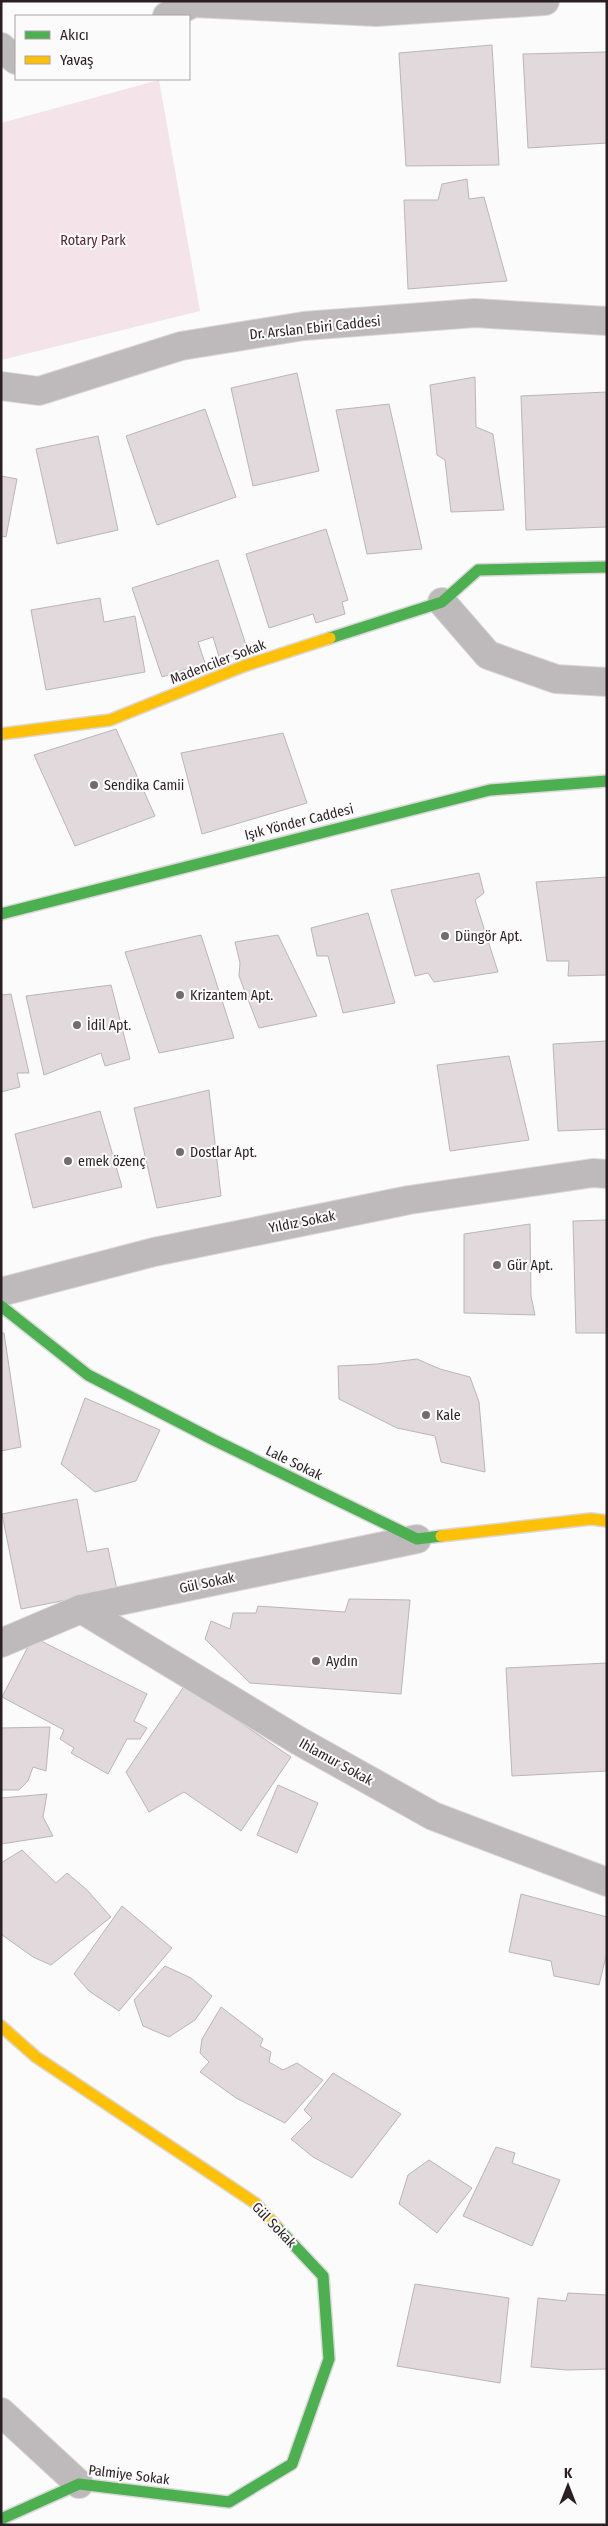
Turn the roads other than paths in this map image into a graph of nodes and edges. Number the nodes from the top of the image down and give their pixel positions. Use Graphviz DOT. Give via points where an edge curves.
graph roads {
  1 [pos="545,1"];
  2 [pos="196,2"];
  3 [pos="169,15"];
  4 [pos="1,47"];
  5 [pos="15,59"];
  6 [pos="607,321"];
  7 [pos="1,386"];
  8 [pos="607,568"];
  9 [pos="442,602"];
  10 [pos="607,682"];
  11 [pos="1,734"];
  12 [pos="607,781"];
  13 [pos="1,914"];
  14 [pos="607,1174"];
  15 [pos="1,1292"];
  16 [pos="1,1306"];
  17 [pos="607,1521"];
  18 [pos="417,1539"];
  19 [pos="81,1610"];
  20 [pos="1,1643"];
  21 [pos="607,1882"];
  22 [pos="1,2026"];
  23 [pos="1,2412"];
  24 [pos="79,2484"];
  25 [pos="229,2502"];
  26 [pos="1,2519"];
  1 -- 2 [label="street" via="376,12"];
  2 -- 3 [label="street"];
  4 -- 5 [label="street"];
  6 -- 7 [label="street, Dr. Arslan Ebiri Caddesi" via="476,313 304,326 181,346 39,391"];
  8 -- 9 [label="street" via="478,570"];
  9 -- 10 [label="street" via="488,655 556,679"];
  9 -- 11 [label="street, Madenciler Sokak" via="244,666 110,720"];
  12 -- 13 [label="street, Işık Yönder Caddesi" via="490,790"];
  14 -- 15 [label="street, Yıldız Sokak" via="593,1173 409,1200 154,1252"];
  16 -- 18 [label="street, Lale Sokak" via="88,1375"];
  17 -- 18 [label="street" via="591,1519"];
  18 -- 19 [label="street, Gül Sokak"];
  19 -- 20 [label="street, Gül Sokak"];
  19 -- 21 [label="street, Ihlamur Sokak" via="290,1736 433,1816"];
  22 -- 25 [label="street, Gül Sokak" via="36,2057 255,2203 323,2276 329,2359 292,2464"];
  23 -- 24 [label="street"];
  24 -- 25 [label="street, Palmiye Sokak"];
  24 -- 26 [label="street, Palmiye Sokak"];
}
